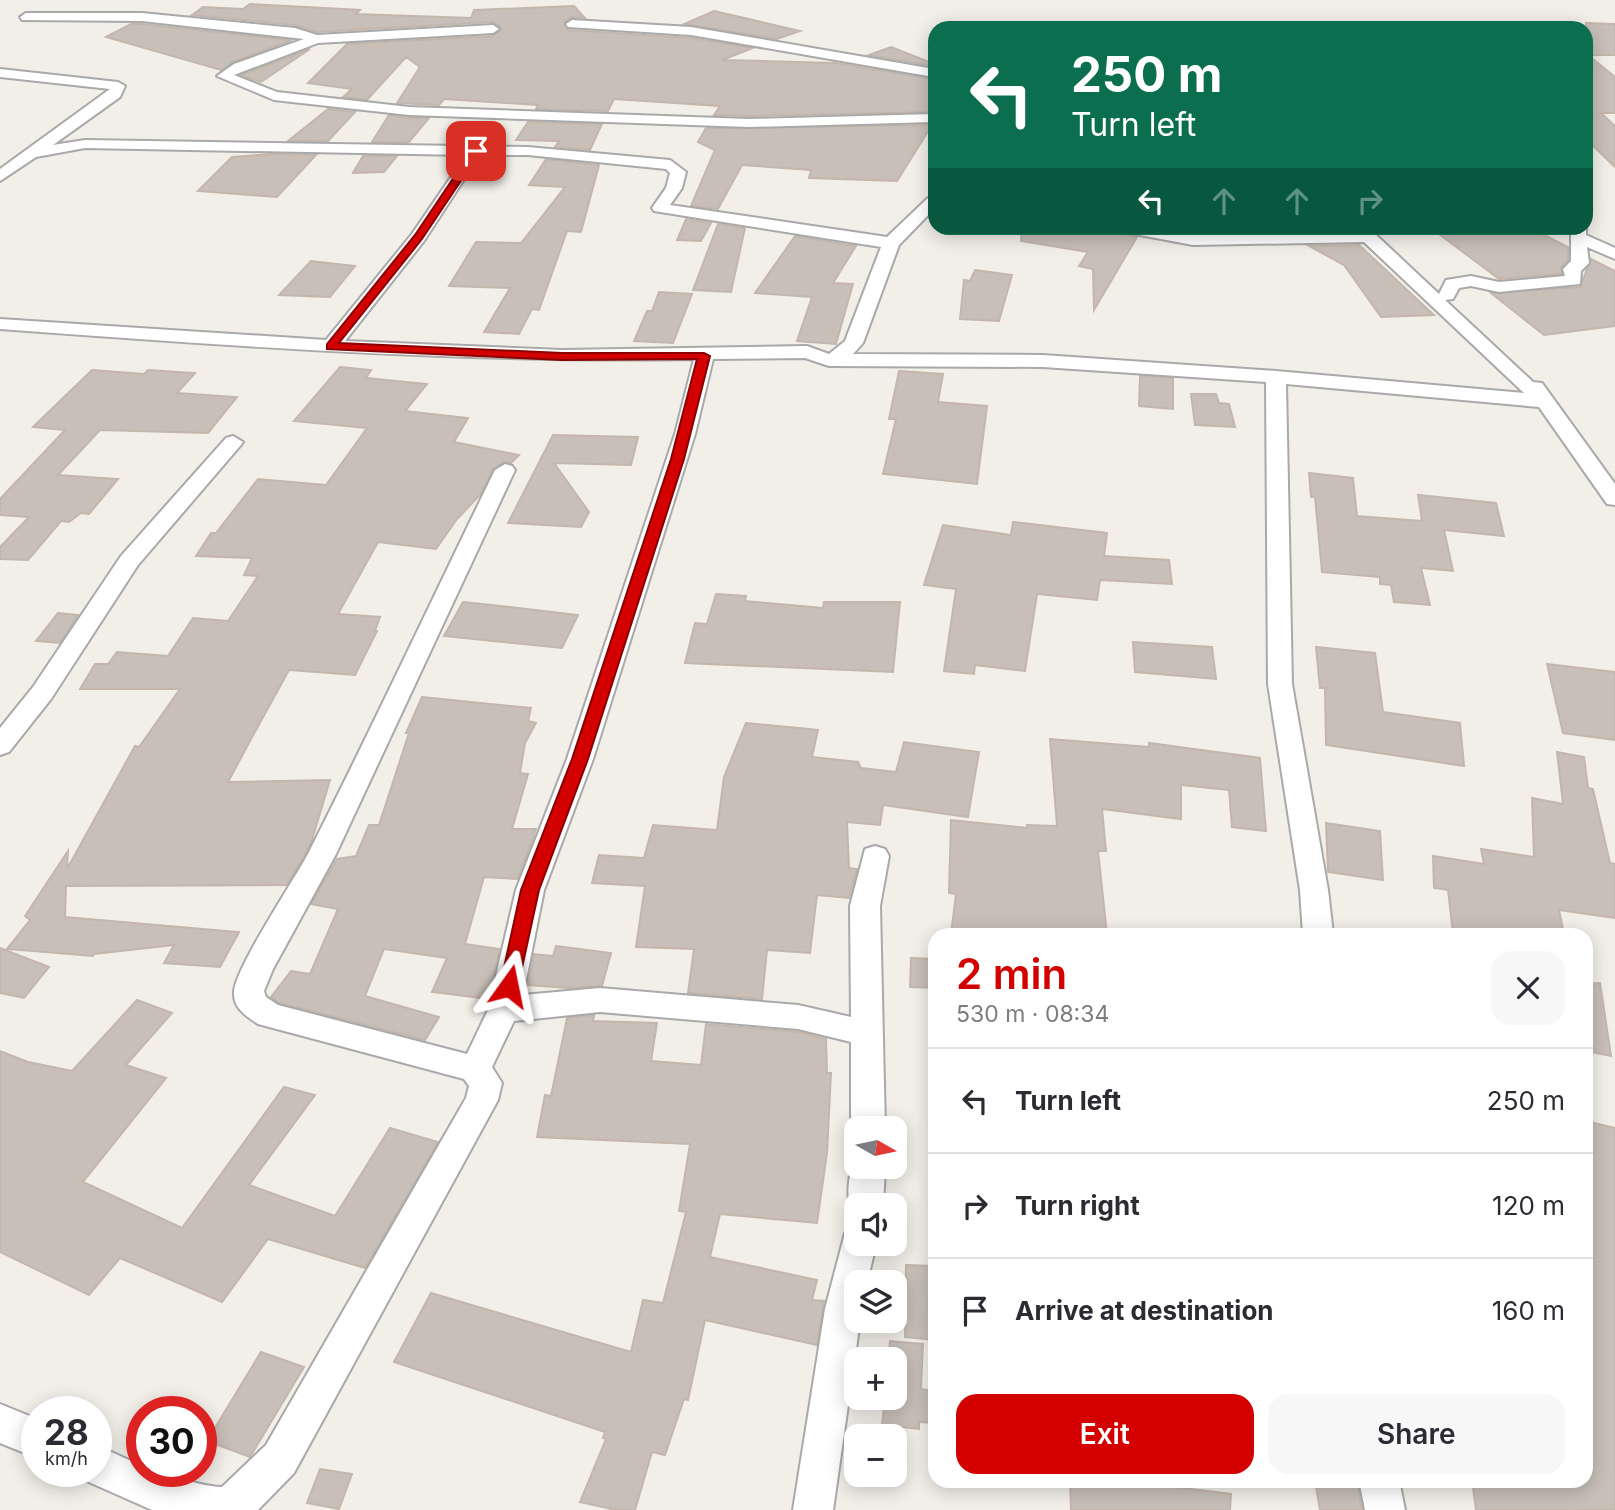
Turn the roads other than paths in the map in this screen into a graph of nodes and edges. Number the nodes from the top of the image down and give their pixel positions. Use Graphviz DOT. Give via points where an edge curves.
graph roads {
  1 [pos="26,16"];
  2 [pos="572,24"];
  3 [pos="493,29"];
  4 [pos="316,39"];
  5 [pos="928,72"];
  6 [pos="0,73"];
  7 [pos="928,118"];
  8 [pos="476,151"];
  9 [pos="29,154"];
  10 [pos="0,176"];
  11 [pos="928,207"];
  12 [pos="1166,235"];
  13 [pos="1298,235"];
  14 [pos="1364,235"];
  15 [pos="1365,235"];
  16 [pos="1578,235"];
  17 [pos="1583,235"];
  18 [pos="891,243"];
  19 [pos="1615,255"];
  20 [pos="1581,258"];
  21 [pos="1447,295"];
  22 [pos="0,324"];
  23 [pos="331,346"];
  24 [pos="704,356"];
  25 [pos="829,360"];
  26 [pos="1276,377"];
  27 [pos="233,442"];
  28 [pos="505,470"];
  29 [pos="1615,499"];
  30 [pos="0,746"];
  31 [pos="874,856"];
  32 [pos="1317,928"];
  33 [pos="504,1010"];
  34 [pos="868,1034"];
  35 [pos="475,1069"];
  36 [pos="868,1116"];
  37 [pos="855,1256"];
  38 [pos="0,1423"];
  39 [pos="21,1432"];
  40 [pos="112,1472"];
  41 [pos="1381,1488"];
  42 [pos="813,1510"];
  43 [pos="1385,1510"];
  1 -- 4 [label="street" via="142,17 295,32"];
  2 -- 5 [label="street" via="691,31"];
  3 -- 4 [label="street"];
  4 -- 7 [label="street" via="224,76 274,96 409,111 749,123"];
  6 -- 9 [label="street" via="118,86 115,94"];
  8 -- 9 [label="street" via="85,144"];
  8 -- 18 [label="street" via="528,151 670,165 678,172 674,188 660,208"];
  8 -- 23 [label="street" via="418,237"];
  9 -- 10 [label="street"];
  11 -- 18 [label="street"];
  12 -- 13 [label="street" via="1193,240"];
  14 -- 26 [label="street" via="1543,401"];
  15 -- 21 [label="street"];
  16 -- 20 [label="street"];
  17 -- 19 [label="street"];
  18 -- 25 [label="street" via="854,343"];
  19 -- 20 [label="street"];
  20 -- 21 [label="street" via="1572,269 1574,281 1499,287 1471,281 1452,284"];
  21 -- 29 [label="street" via="1517,363"];
  22 -- 23 [label="street"];
  23 -- 24 [label="street" via="562,356"];
  24 -- 25 [label="street" via="807,352"];
  24 -- 33 [label="street" via="677,460 580,759 530,890"];
  25 -- 26 [label="street" via="1043,361"];
  26 -- 32 [label="street" via="1280,684"];
  27 -- 30 [label="street" via="129,561 42,694"];
  28 -- 35 [label="street" via="322,855 249,991 252,1004 269,1015"];
  31 -- 34 [label="street" via="865,906"];
  33 -- 34 [label="street" via="600,1000 798,1017"];
  33 -- 35 [label="street"];
  34 -- 36 [label="street"];
  35 -- 40 [label="street" via="486,1083 482,1100 280,1459 246,1495 223,1507 185,1505"];
  37 -- 42 [label="street"];
  38 -- 39 [label="street"];
  41 -- 43 [label="street"];
}
